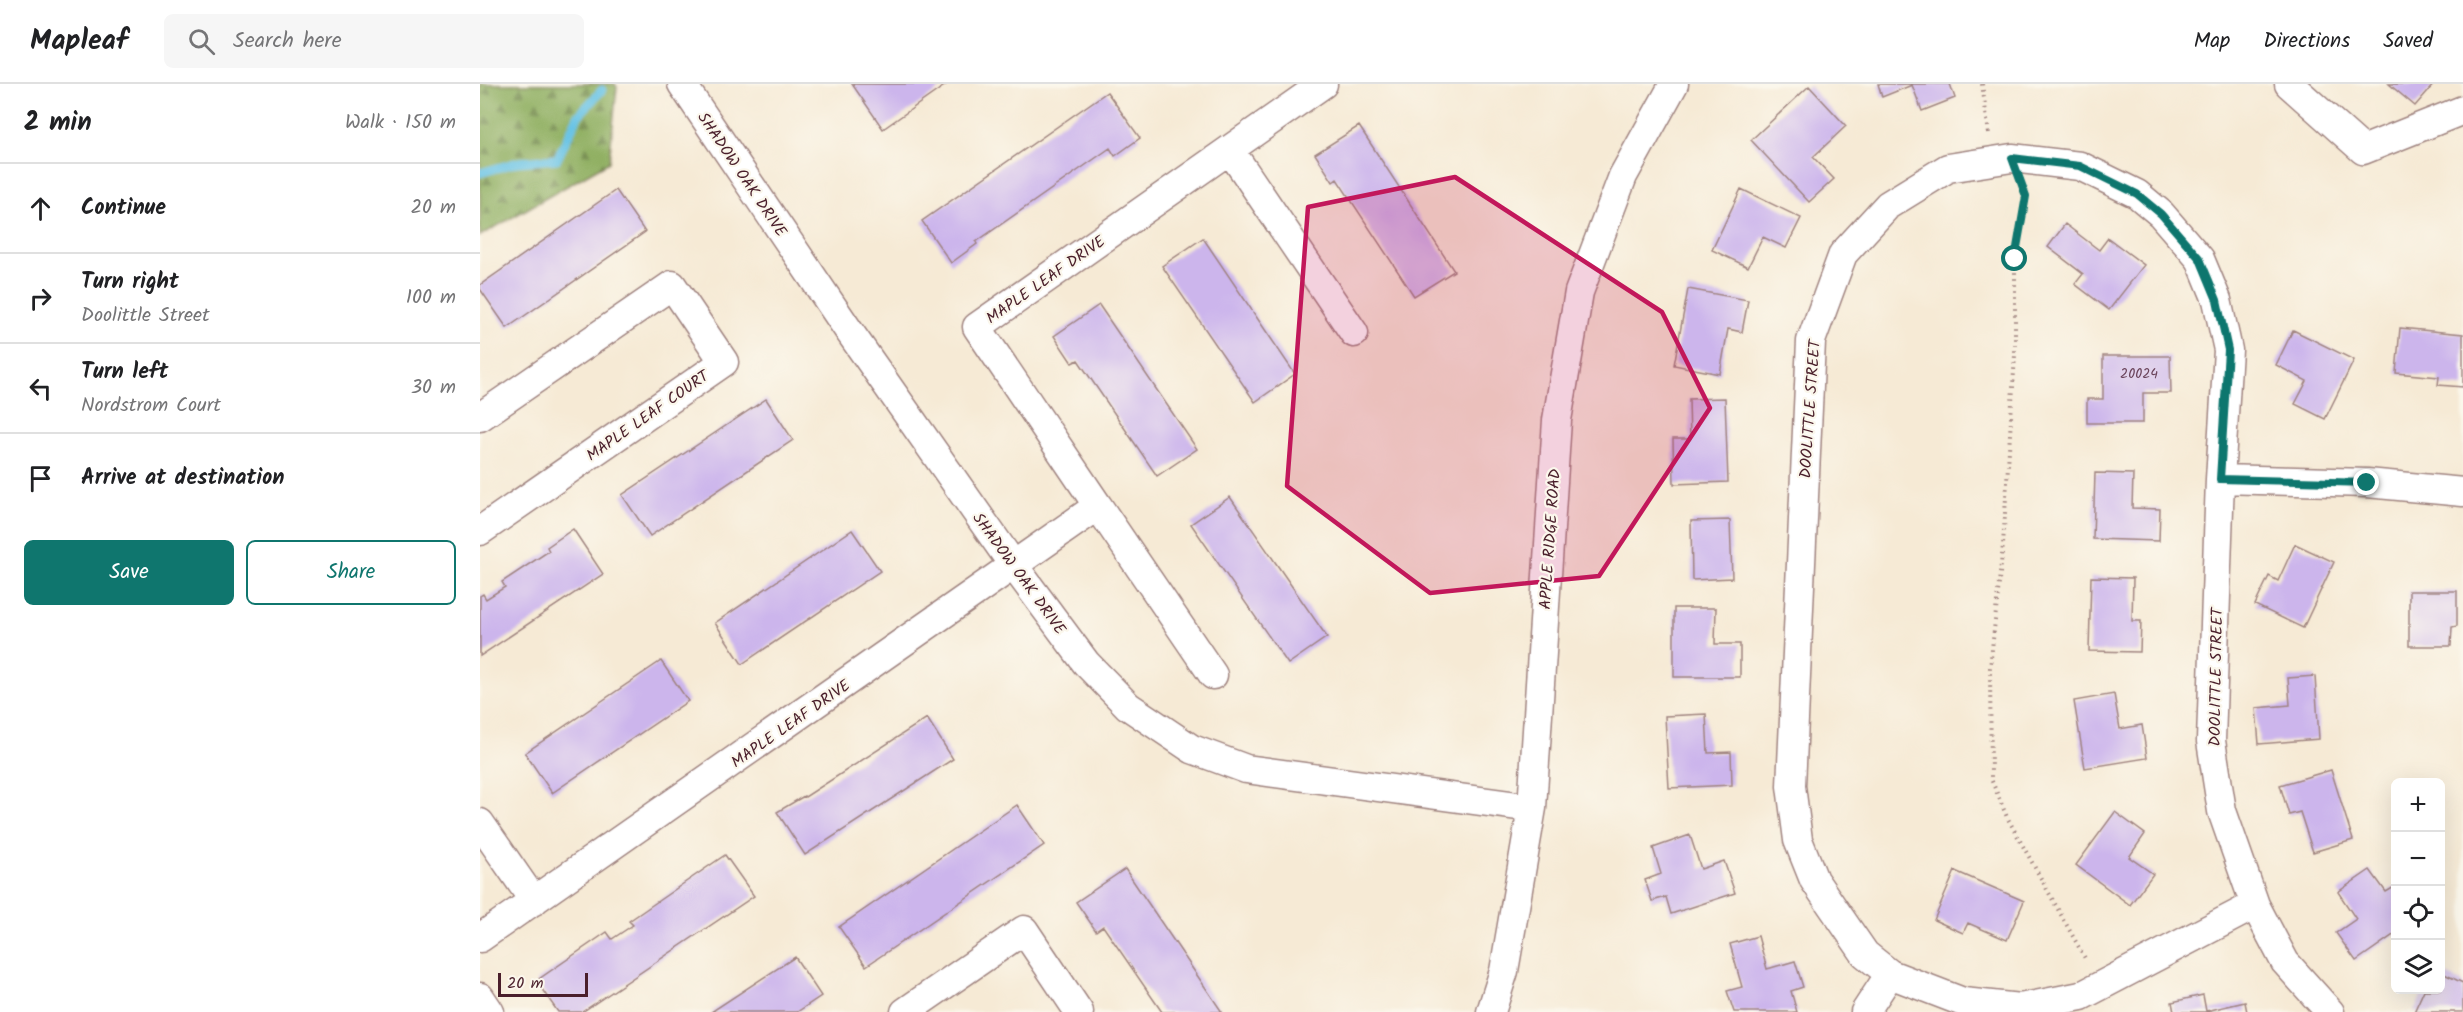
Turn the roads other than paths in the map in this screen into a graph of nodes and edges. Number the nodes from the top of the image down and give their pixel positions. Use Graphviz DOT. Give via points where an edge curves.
graph roads {
  1 [pos="682,84"];
  2 [pos="1323,84"];
  3 [pos="1674,84"];
  4 [pos="2289,84"];
  5 [pos="2463,110"];
  6 [pos="1230,150"];
  7 [pos="1354,333"];
  8 [pos="480,417"];
  9 [pos="2220,479"];
  10 [pos="2463,492"];
  11 [pos="1098,506"];
  12 [pos="480,531"];
  13 [pos="1014,566"];
  14 [pos="1214,675"];
  15 [pos="1532,808"];
  16 [pos="480,823"];
  17 [pos="534,902"];
  18 [pos="2255,905"];
  19 [pos="480,938"];
  20 [pos="1890,974"];
  21 [pos="480,997"];
  22 [pos="490,1012"];
  23 [pos="906,1012"];
  24 [pos="1079,1012"];
  25 [pos="1491,1012"];
  26 [pos="1865,1012"];
  27 [pos="2330,1012"];
  1 -- 13 [label="street, SHADOW OAK DRIVE"];
  2 -- 6 [label="street"];
  3 -- 15 [label="street, APPLE RIDGE ROAD" via="1623,176 1579,292 1557,420"];
  4 -- 5 [label="street" via="2363,150"];
  6 -- 7 [label="street"];
  6 -- 11 [label="street, MAPLE LEAF DRIVE" via="977,327"];
  8 -- 12 [label="street, MAPLE LEAF COURT" via="672,285 724,362"];
  9 -- 10 [label="street" via="2367,483"];
  9 -- 18 [label="street, DOOLITTLE STREET" via="2211,741 2222,811"];
  9 -- 20 [label="street, DOOLITTLE STREET" via="2228,350 2217,300 2200,259 2161,214 2137,194 2080,166 2002,160 1948,168 1888,205 1843,254 1811,341 1791,786 1798,840 1814,880 1864,954"];
  11 -- 13 [label="street, MAPLE LEAF DRIVE"];
  11 -- 14 [label="street, MAPLE LEAF DRIVE"];
  13 -- 15 [label="street, SHADOW OAK DRIVE" via="1086,663 1114,692 1128,706 1192,749 1246,769"];
  13 -- 17 [label="street, MAPLE LEAF DRIVE"];
  15 -- 25 [label="street, APPLE RIDGE ROAD" via="1504,971"];
  16 -- 17 [label="street"];
  17 -- 19 [label="street, MAPLE LEAF DRIVE"];
  18 -- 20 [label="street, DOOLITTLE STREET" via="2081,996 2020,1008 1963,1002"];
  18 -- 27 [label="street, DOOLITTLE STREET" via="2285,962"];
  20 -- 26 [label="street"];
  21 -- 22 [label="street"];
  23 -- 24 [label="street" via="1024,930"];
}
